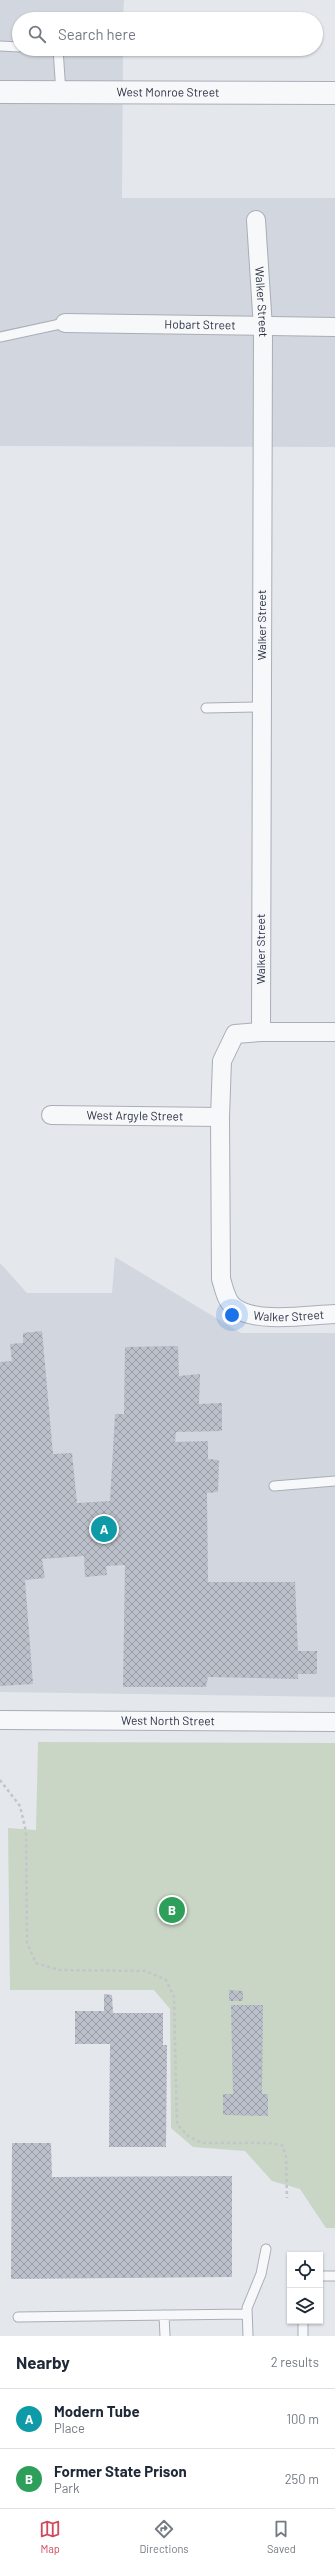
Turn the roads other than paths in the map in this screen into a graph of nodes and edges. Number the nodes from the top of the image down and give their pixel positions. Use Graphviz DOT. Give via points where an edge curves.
graph roads {
  1 [pos="0,46"];
  2 [pos="12,46"];
  3 [pos="58,56"];
  4 [pos="0,92"];
  5 [pos="61,92"];
  6 [pos="335,93"];
  7 [pos="256,220"];
  8 [pos="65,323"];
  9 [pos="335,327"];
  10 [pos="263,328"];
  11 [pos="0,337"];
  12 [pos="262,707"];
  13 [pos="206,708"];
  14 [pos="260,1032"];
  15 [pos="335,1032"];
  16 [pos="51,1115"];
  17 [pos="220,1117"];
  18 [pos="335,1314"];
  19 [pos="335,1481"];
  20 [pos="274,1486"];
  21 [pos="0,1720"];
  22 [pos="335,1722"];
  23 [pos="266,2250"];
  24 [pos="323,2276"];
  25 [pos="335,2276"];
  26 [pos="247,2314"];
  27 [pos="164,2315"];
  28 [pos="18,2317"];
  29 [pos="303,2324"];
  30 [pos="164,2336"];
  31 [pos="248,2336"];
  32 [pos="303,2336"];
  1 -- 2 [label="lane"];
  3 -- 5 [label="lane"];
  4 -- 5 [label="street, West Monroe Street"];
  5 -- 6 [label="street, West Monroe Street"];
  7 -- 10 [label="street, Walker Street"];
  8 -- 10 [label="street, Hobart Street"];
  8 -- 11 [label="lane"];
  9 -- 10 [label="street, Hobart Street"];
  10 -- 12 [label="street, Walker Street"];
  12 -- 13 [label="lane"];
  12 -- 14 [label="street, Walker Street"];
  14 -- 15 [label="street"];
  14 -- 17 [label="street, Walker Street" via="235,1034 222,1061"];
  16 -- 17 [label="street, West Argyle Street"];
  17 -- 18 [label="street, Walker Street" via="221,1279 226,1296 233,1306 251,1314"];
  19 -- 20 [label="lane"];
  21 -- 22 [label="street, West North Street"];
  23 -- 26 [label="lane"];
  24 -- 25 [label="lane"];
  26 -- 27 [label="lane"];
  26 -- 31 [label="lane"];
  27 -- 28 [label="lane"];
  27 -- 30 [label="lane"];
  29 -- 32 [label="lane"];
}
